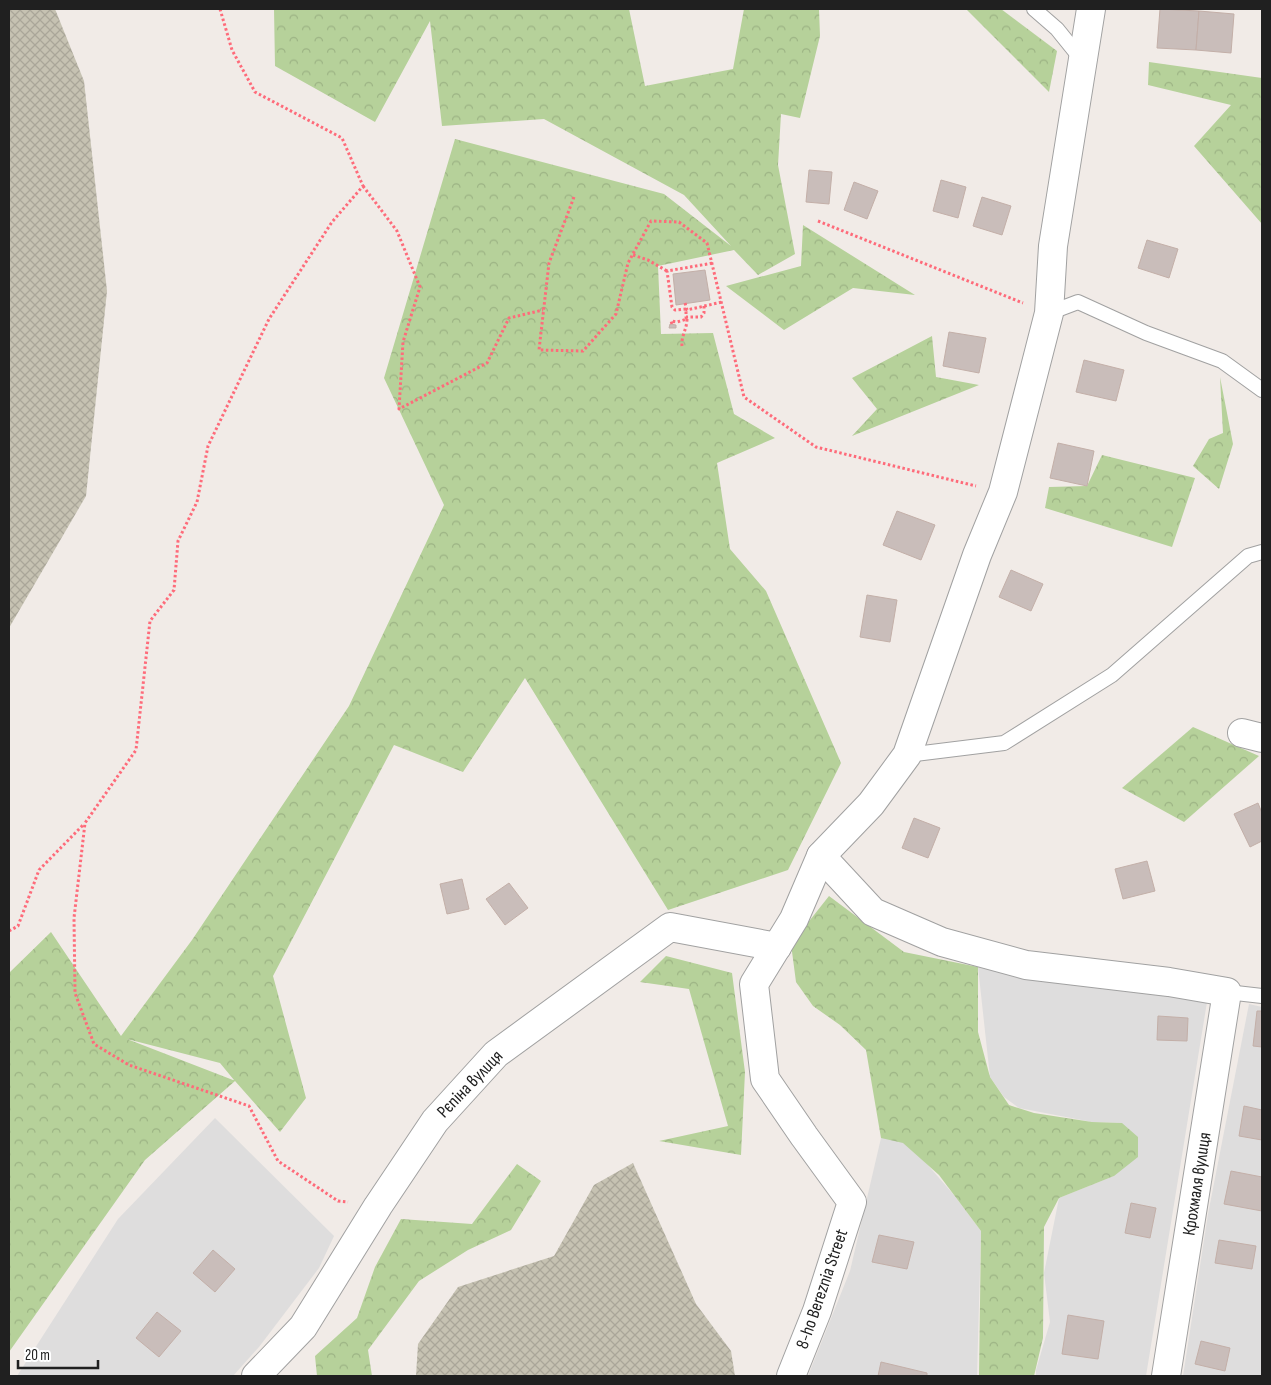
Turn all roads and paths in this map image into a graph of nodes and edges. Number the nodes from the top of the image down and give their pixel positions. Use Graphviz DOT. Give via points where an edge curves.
graph roads {
  1 [pos="220,9"];
  2 [pos="1034,9"];
  3 [pos="1090,9"];
  4 [pos="1082,61"];
  5 [pos="363,186"];
  6 [pos="574,197"];
  7 [pos="818,221"];
  8 [pos="633,255"];
  9 [pos="712,263"];
  10 [pos="667,271"];
  11 [pos="722,302"];
  12 [pos="685,303"];
  13 [pos="704,306"];
  14 [pos="686,309"];
  15 [pos="543,310"];
  16 [pos="1049,313"];
  17 [pos="686,318"];
  18 [pos="672,324"];
  19 [pos="682,346"];
  20 [pos="1262,390"];
  21 [pos="1003,492"];
  22 [pos="1262,552"];
  23 [pos="907,755"];
  24 [pos="85,823"];
  25 [pos="821,856"];
  26 [pos="9,931"];
  27 [pos="777,947"];
  28 [pos="1227,992"];
  29 [pos="1262,996"];
  30 [pos="378,1206"];
  31 [pos="256,1376"];
  32 [pos="791,1376"];
  33 [pos="1166,1376"];
  1 -- 5 [label="path" via="232,50 256,92 342,138"];
  2 -- 4 [label="lane" via="1057,29"];
  3 -- 4 [label="street"];
  4 -- 16 [label="street" via="1053,246"];
  5 -- 15 [label="path" via="397,231 420,287 403,342 399,409 487,363 509,318"];
  5 -- 24 [label="path" via="332,222 269,319 208,446 197,502 178,540 174,590 150,620 136,750"];
  6 -- 15 [label="path" via="549,263"];
  7 -- 16 [label="path"];
  8 -- 9 [label="path" via="651,221 679,222 707,243"];
  8 -- 10 [label="path"];
  8 -- 15 [label="path" via="628,263 616,314 583,351 539,350"];
  9 -- 10 [label="path"];
  9 -- 11 [label="path"];
  10 -- 14 [label="path" via="672,307"];
  11 -- 13 [label="path"];
  11 -- 21 [label="path" via="744,397 816,447"];
  12 -- 14 [label="path"];
  13 -- 14 [label="path"];
  13 -- 17 [label="path" via="701,317"];
  14 -- 17 [label="path"];
  16 -- 20 [label="lane" via="1078,302 1146,333 1222,361"];
  16 -- 21 [label="street"];
  17 -- 18 [label="path" via="672,321"];
  17 -- 19 [label="path"];
  21 -- 23 [label="street" via="977,555"];
  22 -- 23 [label="lane" via="1248,556 1112,675 1004,743"];
  23 -- 25 [label="street" via="871,804"];
  24 -- 26 [label="path" via="39,870 18,926"];
  24 -- 30 [label="path" via="74,918 75,993 94,1044 129,1065 249,1106 278,1161 338,1201"];
  25 -- 27 [label="street" via="794,919"];
  25 -- 28 [label="street" via="873,912 942,942 1026,965"];
  27 -- 30 [label="street, Рєпіна вулиця" via="670,927 496,1054 435,1121"];
  27 -- 32 [label="street, 8-ho Bereznia Street" via="754,984 765,1079 852,1202 817,1311"];
  28 -- 29 [label="lane"];
  28 -- 33 [label="street, Крохмаля вулиця"];
  30 -- 31 [label="street, Рєпіна вулиця" via="303,1327"];
}
